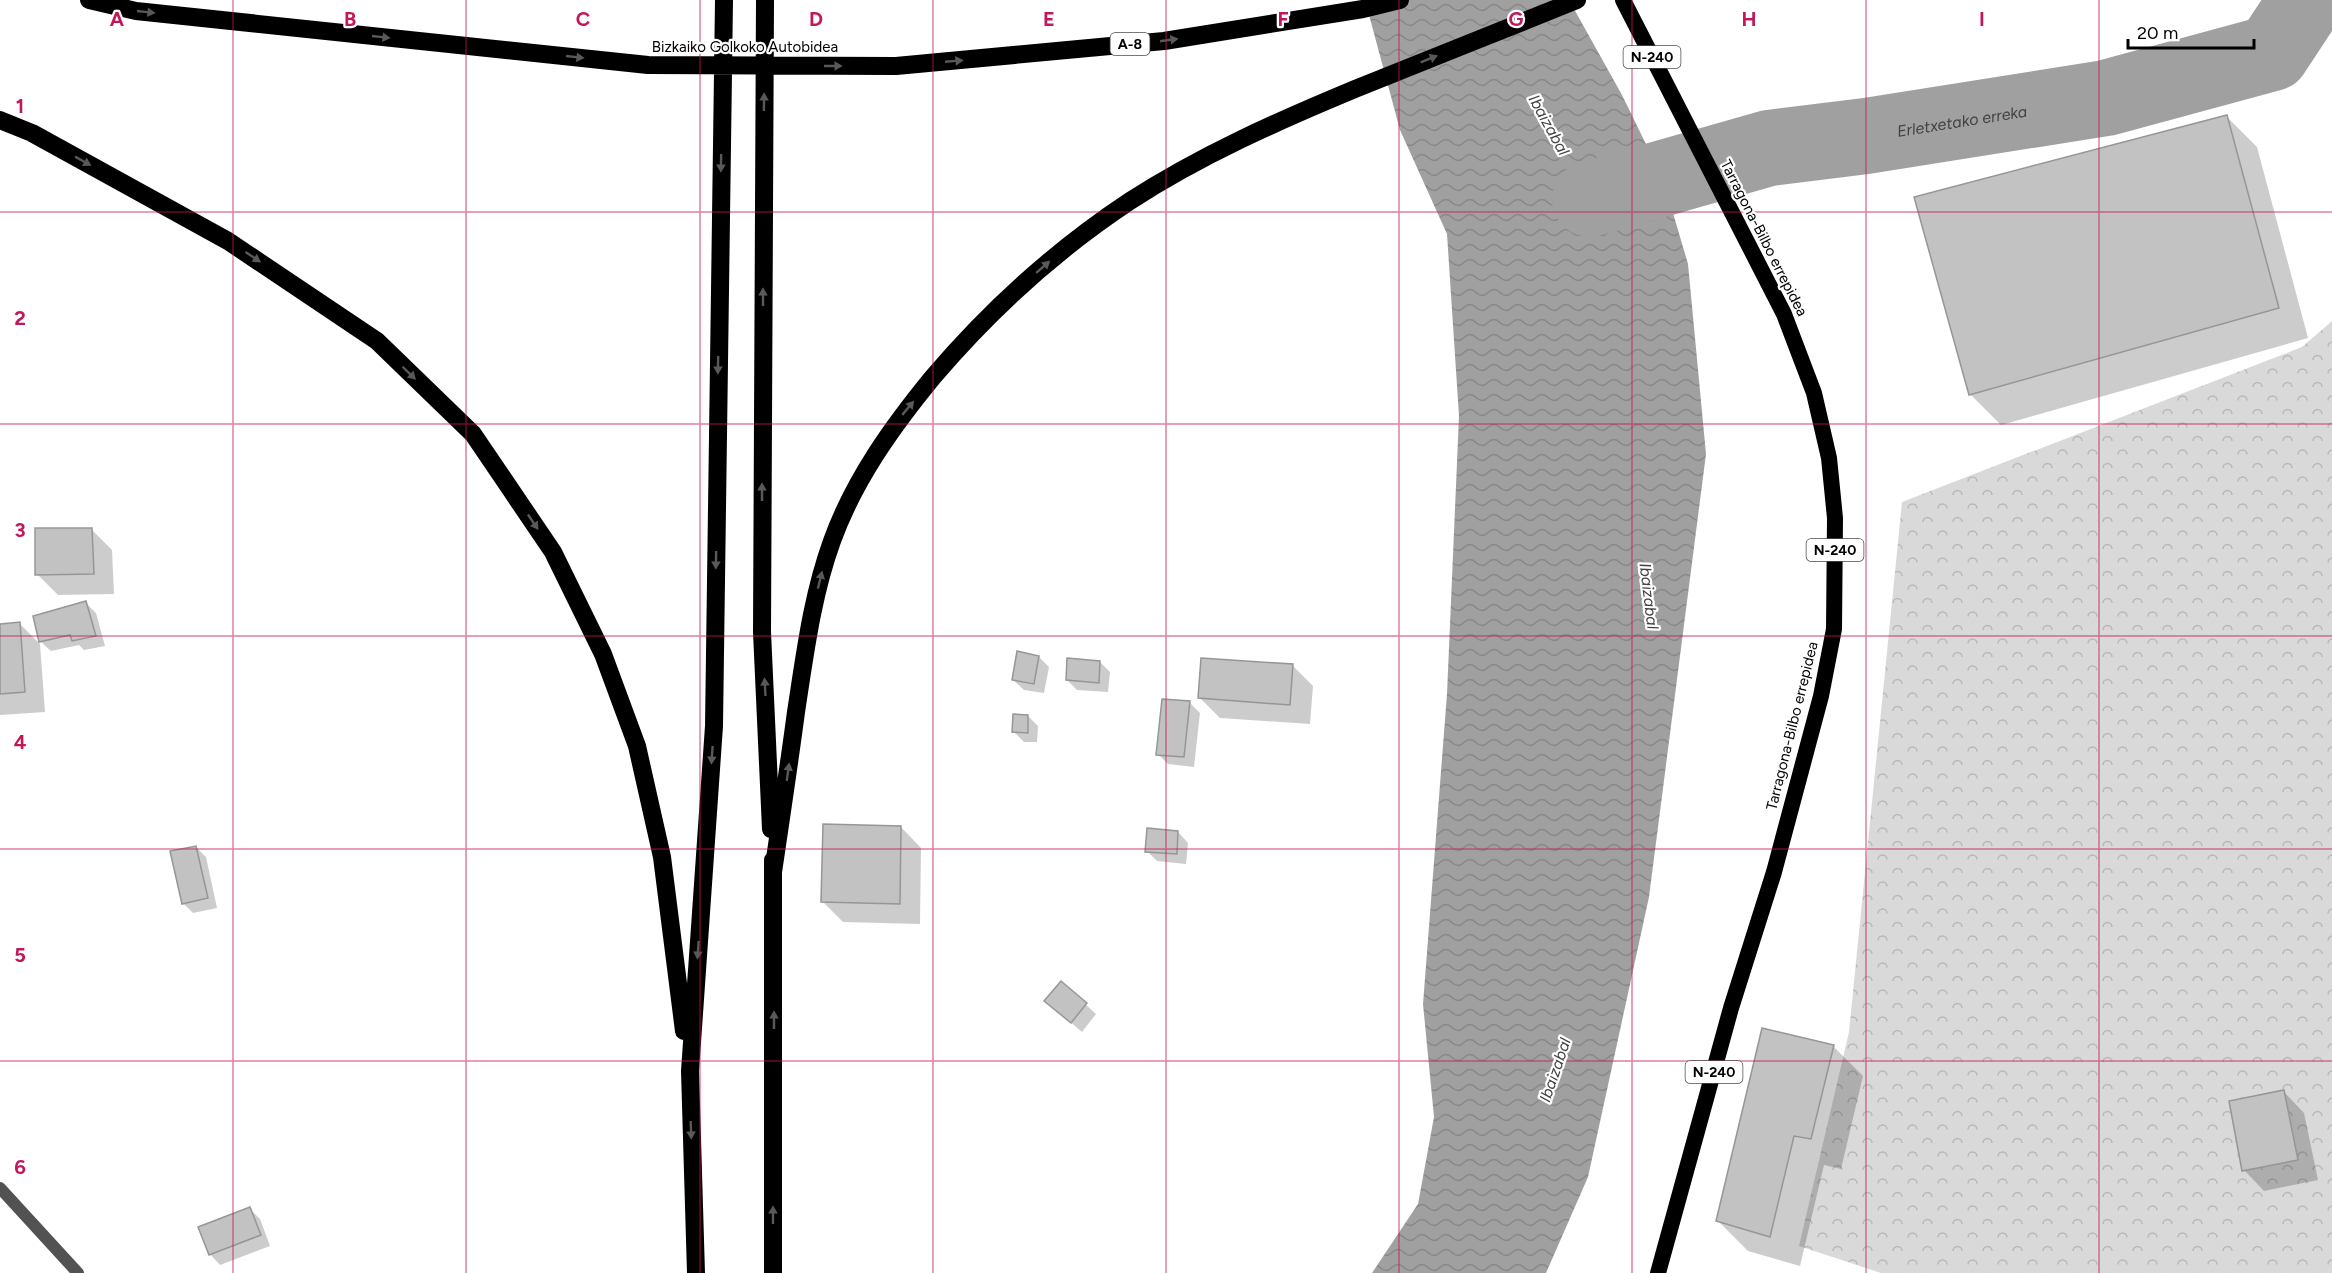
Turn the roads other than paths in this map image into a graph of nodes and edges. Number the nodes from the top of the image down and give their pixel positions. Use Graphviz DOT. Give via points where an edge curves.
graph roads {
  1 [pos="89,0"];
  2 [pos="724,0"];
  3 [pos="765,0"];
  4 [pos="1400,0"];
  5 [pos="1577,0"];
  6 [pos="1623,0"];
  7 [pos="0,120"];
  8 [pos="773,872"];
  9 [pos="690,1071"];
  10 [pos="0,1188"];
  11 [pos="78,1273"];
  12 [pos="696,1273"];
  13 [pos="773,1273"];
  14 [pos="1658,1273"];
  1 -- 4 [label="highway, Bizkaiko Golkoko Autobidea / A-8, one-way" via="136,11 648,65 896,66 1164,41"];
  2 -- 9 [label="highway, one-way" via="714,726"];
  8 -- 3 [label="highway, one-way" via="762,632"];
  8 -- 5 [label="highway, one-way" via="807,637 833,538 865,471 899,418 959,347 1007,298 1060,253 1130,201 1220,149 1281,120"];
  6 -- 14 [label="highway, Tarragona-Bilbo errepidea / N-240" via="1784,314 1817,404 1829,458 1835,518 1834,629 1821,696"];
  7 -- 9 [label="highway, one-way" via="32,133 228,241 377,341 473,434 553,552 603,654 637,746 662,857"];
  13 -- 8 [label="highway, one-way"];
  9 -- 12 [label="highway, one-way"];
  10 -- 11 [label="street"];
}
